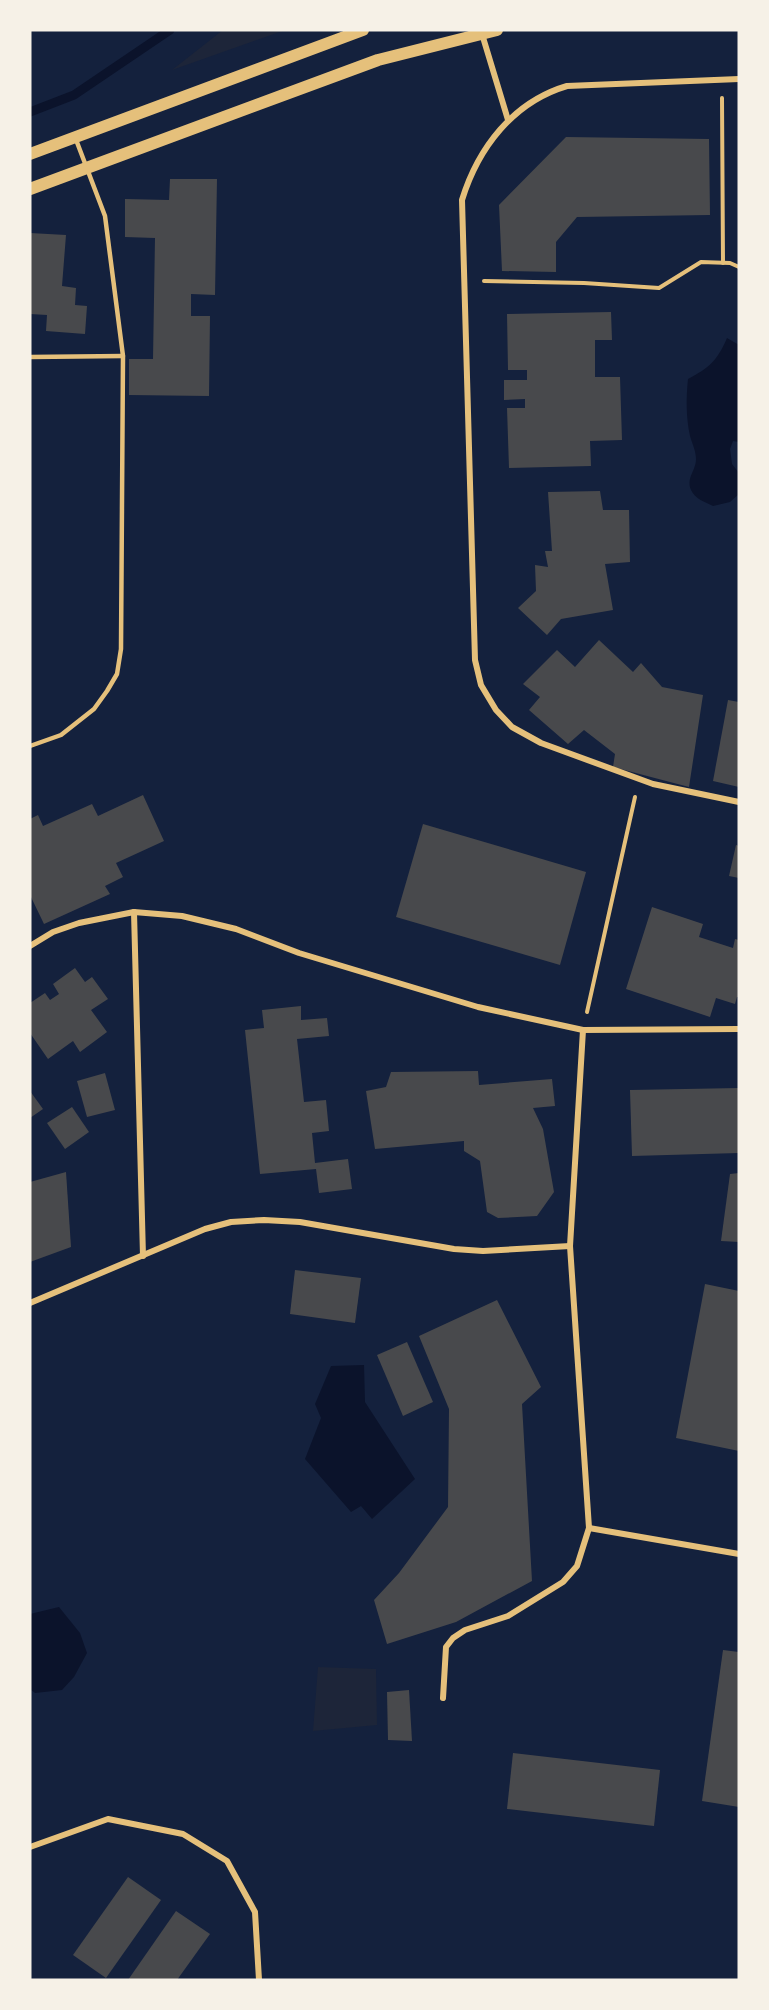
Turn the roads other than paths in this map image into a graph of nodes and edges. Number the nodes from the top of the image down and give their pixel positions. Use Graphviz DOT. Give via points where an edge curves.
graph roads {
  1 [pos="363,30"];
  2 [pos="497,30"];
  3 [pos="482,33"];
  4 [pos="739,80"];
  5 [pos="508,120"];
  6 [pos="75,137"];
  7 [pos="30,154"];
  8 [pos="87,169"];
  9 [pos="30,189"];
  10 [pos="123,356"];
  11 [pos="30,357"];
  12 [pos="30,746"];
  13 [pos="739,802"];
  14 [pos="134,912"];
  15 [pos="30,946"];
  16 [pos="739,1029"];
  17 [pos="583,1030"];
  18 [pos="570,1246"];
  19 [pos="143,1256"];
  20 [pos="30,1303"];
  21 [pos="589,1528"];
  22 [pos="739,1554"];
  23 [pos="443,1698"];
  24 [pos="30,1847"];
  25 [pos="259,1980"];
  1 -- 6 [label="main road"];
  2 -- 3 [label="main road"];
  3 -- 5 [label="street"];
  3 -- 8 [label="main road" via="378,60"];
  4 -- 5 [label="street" via="567,86 529,103"];
  5 -- 13 [label="street" via="476,163 462,200 475,660 481,685 512,728 541,743 652,784"];
  6 -- 7 [label="main road"];
  6 -- 8 [label="lane"];
  8 -- 9 [label="main road"];
  8 -- 10 [label="lane" via="105,216"];
  10 -- 11 [label="lane"];
  10 -- 12 [label="lane" via="121,649 117,674 94,709 79,722 61,735"];
  14 -- 15 [label="street" via="79,923"];
  14 -- 17 [label="street" via="182,916 236,929 299,953 478,1007"];
  14 -- 19 [label="street"];
  16 -- 17 [label="street"];
  17 -- 18 [label="street"];
  18 -- 19 [label="street" via="454,1249 300,1222 264,1220 205,1228"];
  18 -- 21 [label="street"];
  19 -- 20 [label="street"];
  21 -- 22 [label="street"];
  21 -- 23 [label="street" via="577,1566 563,1582 508,1616 453,1638 446,1647"];
  24 -- 25 [label="street" via="108,1819 183,1834 227,1861 255,1912"];
}
